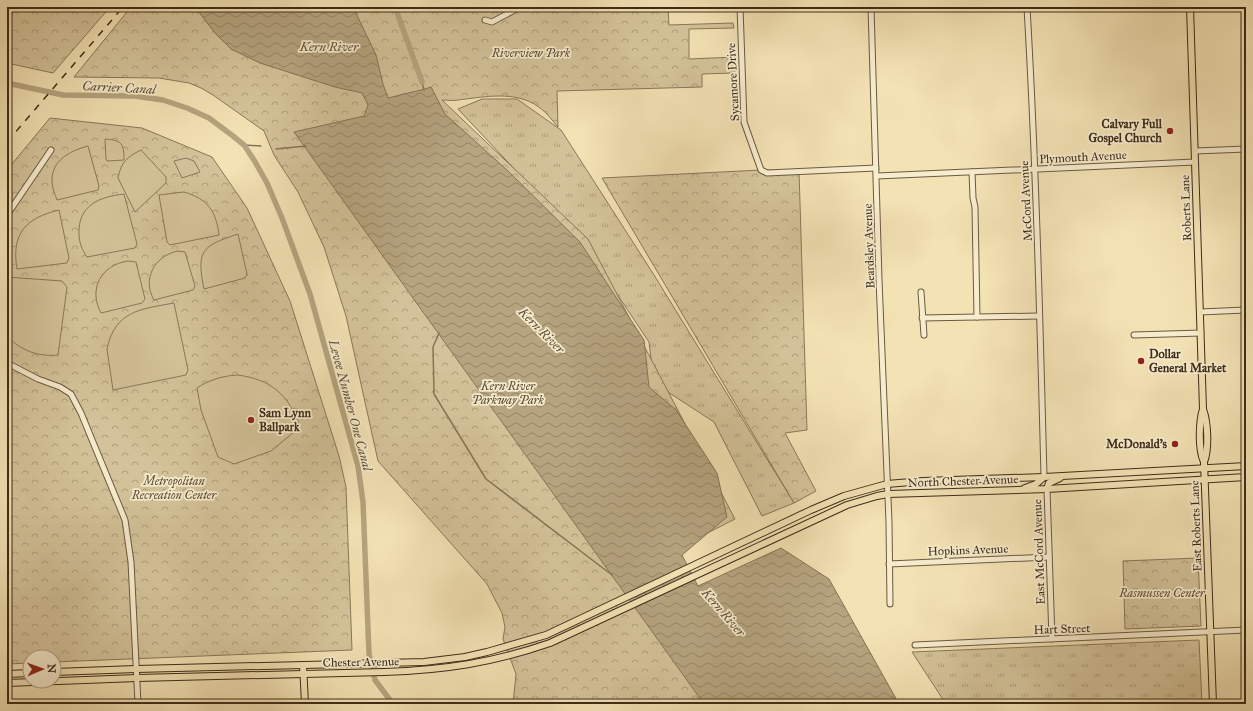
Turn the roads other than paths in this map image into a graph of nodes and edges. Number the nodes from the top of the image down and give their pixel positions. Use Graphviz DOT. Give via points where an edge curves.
graph roads {
  1 [pos="520,7"];
  2 [pos="740,7"];
  3 [pos="871,7"];
  4 [pos="1027,7"];
  5 [pos="1190,7"];
  6 [pos="485,20"];
  7 [pos="1246,149"];
  8 [pos="51,150"];
  9 [pos="1195,151"];
  10 [pos="1195,162"];
  11 [pos="876,168"];
  12 [pos="1034,169"];
  13 [pos="972,172"];
  14 [pos="877,176"];
  15 [pos="7,215"];
  16 [pos="921,292"];
  17 [pos="1246,310"];
  18 [pos="1200,312"];
  19 [pos="1039,316"];
  20 [pos="977,317"];
  21 [pos="922,318"];
  22 [pos="1201,334"];
  23 [pos="924,335"];
  24 [pos="1134,335"];
  25 [pos="7,363"];
  26 [pos="1204,465"];
  27 [pos="1246,466"];
  28 [pos="1063,476"];
  29 [pos="1044,477"];
  30 [pos="1246,478"];
  31 [pos="1205,480"];
  32 [pos="887,484"];
  33 [pos="1047,489"];
  34 [pos="1020,490"];
  35 [pos="888,494"];
  36 [pos="1049,557"];
  37 [pos="700,563"];
  38 [pos="888,564"];
  39 [pos="697,574"];
  40 [pos="890,604"];
  41 [pos="1246,630"];
  42 [pos="1211,632"];
  43 [pos="1052,639"];
  44 [pos="915,645"];
  45 [pos="303,665"];
  46 [pos="136,669"];
  47 [pos="62,672"];
  48 [pos="22,673"];
  49 [pos="7,674"];
  50 [pos="304,674"];
  51 [pos="137,678"];
  52 [pos="7,683"];
  53 [pos="138,704"];
  54 [pos="305,704"];
  55 [pos="1214,704"];
  1 -- 6 [label="street" via="492,22"];
  2 -- 11 [label="street, Sycamore Drive" via="744,122 761,170 767,173"];
  3 -- 11 [label="street, Beardsley Avenue"];
  4 -- 12 [label="street, McCord Avenue"];
  5 -- 9 [label="main road, Roberts Lane"];
  7 -- 9 [label="street"];
  8 -- 15 [label="street"];
  9 -- 10 [label="main road, Roberts Lane"];
  10 -- 12 [label="street, Plymouth Avenue"];
  10 -- 18 [label="main road, Roberts Lane"];
  11 -- 14 [label="street, Beardsley Avenue"];
  12 -- 13 [label="street, Plymouth Avenue"];
  12 -- 19 [label="street, McCord Avenue"];
  13 -- 14 [label="street, Plymouth Avenue"];
  13 -- 20 [label="street"];
  14 -- 32 [label="street, Beardsley Avenue"];
  16 -- 21 [label="street"];
  17 -- 18 [label="street"];
  18 -- 22 [label="main road, Roberts Lane"];
  19 -- 20 [label="street"];
  19 -- 29 [label="street, McCord Avenue"];
  20 -- 21 [label="street"];
  21 -- 23 [label="street"];
  22 -- 24 [label="street"];
  22 -- 26 [label="main road, Roberts Lane" via="1207,455"];
  25 -- 46 [label="street" via="71,394 82,413 125,521 131,562"];
  26 -- 27 [label="main road, North Chester Avenue"];
  26 -- 28 [label="main road, North Chester Avenue"];
  26 -- 31 [label="main road, East Roberts Lane"];
  28 -- 29 [label="main road, North Chester Avenue"];
  28 -- 33 [label="main road" via="1049,483"];
  29 -- 32 [label="main road, North Chester Avenue"];
  29 -- 34 [label="main road" via="1036,484"];
  30 -- 31 [label="main road, North Chester Avenue"];
  31 -- 33 [label="main road, North Chester Avenue"];
  31 -- 42 [label="main road, East Roberts Lane"];
  32 -- 35 [label="street, Beardsley Avenue"];
  32 -- 37 [label="main road, North Chester Avenue" via="844,496"];
  33 -- 34 [label="main road, North Chester Avenue"];
  33 -- 36 [label="street, East McCord Avenue"];
  34 -- 35 [label="main road, North Chester Avenue"];
  35 -- 38 [label="street, Beardsley Avenue"];
  35 -- 39 [label="main road, North Chester Avenue" via="847,505"];
  36 -- 38 [label="street, Hopkins Avenue"];
  36 -- 43 [label="street, East McCord Avenue"];
  37 -- 45 [label="main road, Chester Avenue" via="546,635 487,652 424,662"];
  38 -- 40 [label="street, Beardsley Avenue"];
  39 -- 50 [label="main road, Chester Avenue" via="550,643 488,661 424,671"];
  41 -- 42 [label="street, Hart Street"];
  42 -- 43 [label="street, Hart Street"];
  42 -- 55 [label="main road, East Roberts Lane"];
  43 -- 44 [label="street, Hart Street"];
  45 -- 46 [label="main road, Chester Avenue"];
  45 -- 50 [label="main road"];
  46 -- 47 [label="main road, Chester Avenue"];
  46 -- 51 [label="street"];
  48 -- 49 [label="main road"];
  50 -- 51 [label="main road, Chester Avenue"];
  50 -- 54 [label="main road"];
  51 -- 52 [label="main road, Chester Avenue"];
  51 -- 53 [label="street"];
}
